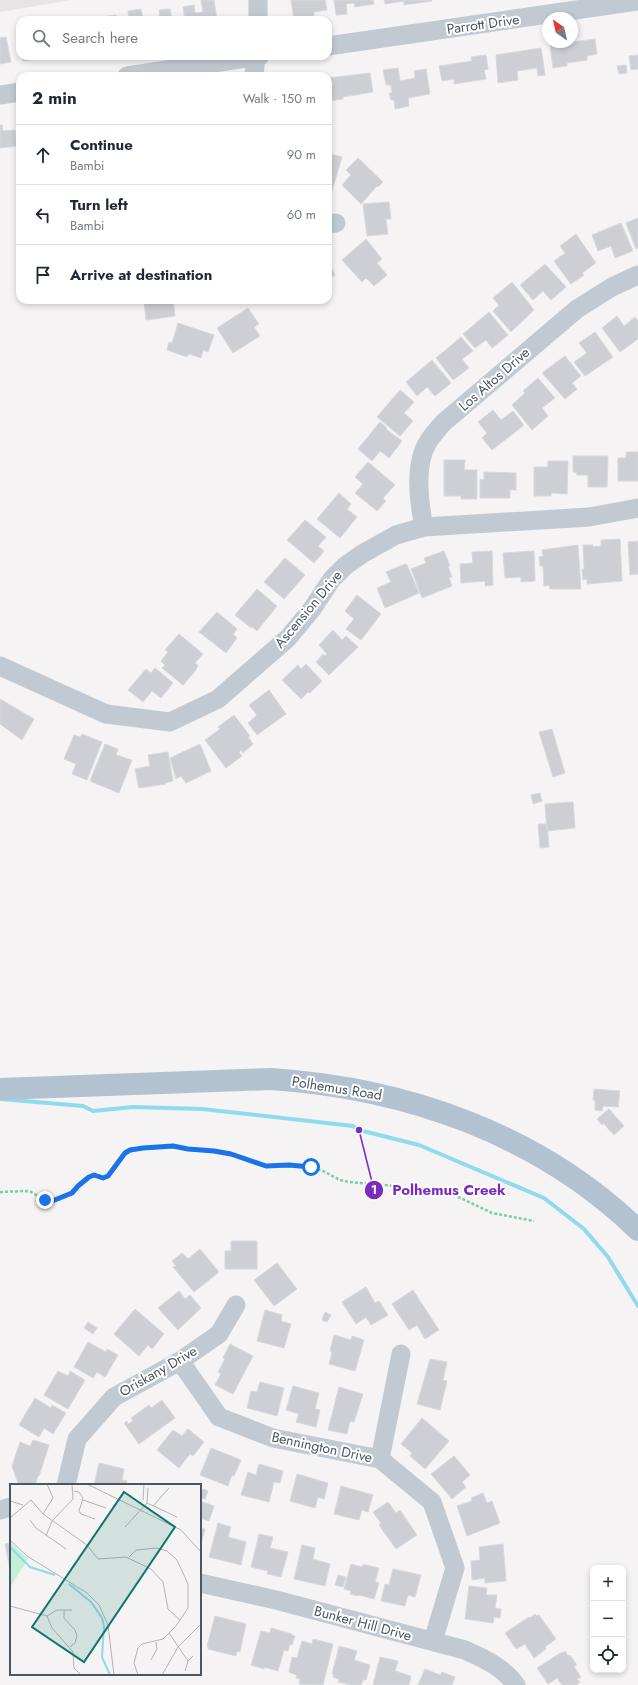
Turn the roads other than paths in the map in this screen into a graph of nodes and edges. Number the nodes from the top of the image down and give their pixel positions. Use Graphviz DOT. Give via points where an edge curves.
graph roads {
  1 [pos="258,0"];
  2 [pos="638,1"];
  3 [pos="258,16"];
  4 [pos="332,45"];
  5 [pos="232,60"];
  6 [pos="257,60"];
  7 [pos="153,72"];
  8 [pos="255,72"];
  9 [pos="16,93"];
  10 [pos="0,95"];
  11 [pos="638,275"];
  12 [pos="638,508"];
  13 [pos="424,527"];
  14 [pos="0,666"];
  15 [pos="0,1089"];
  16 [pos="638,1230"];
  17 [pos="236,1305"];
  18 [pos="401,1354"];
  19 [pos="180,1361"];
  20 [pos="380,1459"];
  21 [pos="66,1484"];
  22 [pos="10,1507"];
  23 [pos="0,1510"];
  24 [pos="201,1583"];
  25 [pos="433,1641"];
  26 [pos="516,1685"];
  1 -- 3 [label="street"];
  2 -- 4 [label="street, Parrott Drive"];
  5 -- 7 [label="street"];
  6 -- 8 [label="street"];
  9 -- 10 [label="street"];
  11 -- 13 [label="street, Los Altos Drive" via="612,287 577,309 443,423 427,443 420,468 420,505"];
  12 -- 13 [label="street, Ascension Drive" via="589,517"];
  13 -- 14 [label="street, Ascension Drive" via="396,535 345,566 332,579 288,638 218,699 170,722 106,714"];
  15 -- 16 [label="main road, Polhemus Road" via="271,1079 359,1089 440,1111 511,1141 574,1178"];
  17 -- 19 [label="street, Oriskany Drive" via="219,1334"];
  18 -- 20 [label="street"];
  19 -- 20 [label="street, Bennington Drive" via="219,1417 273,1438"];
  19 -- 21 [label="street, Oriskany Drive" via="114,1397 77,1439"];
  20 -- 25 [label="street, Bennington Drive" via="432,1502 455,1568"];
  22 -- 23 [label="street"];
  24 -- 25 [label="street, Bunker Hill Drive"];
  25 -- 26 [label="street, Bunker Hill Drive" via="465,1650 491,1662"];
}
